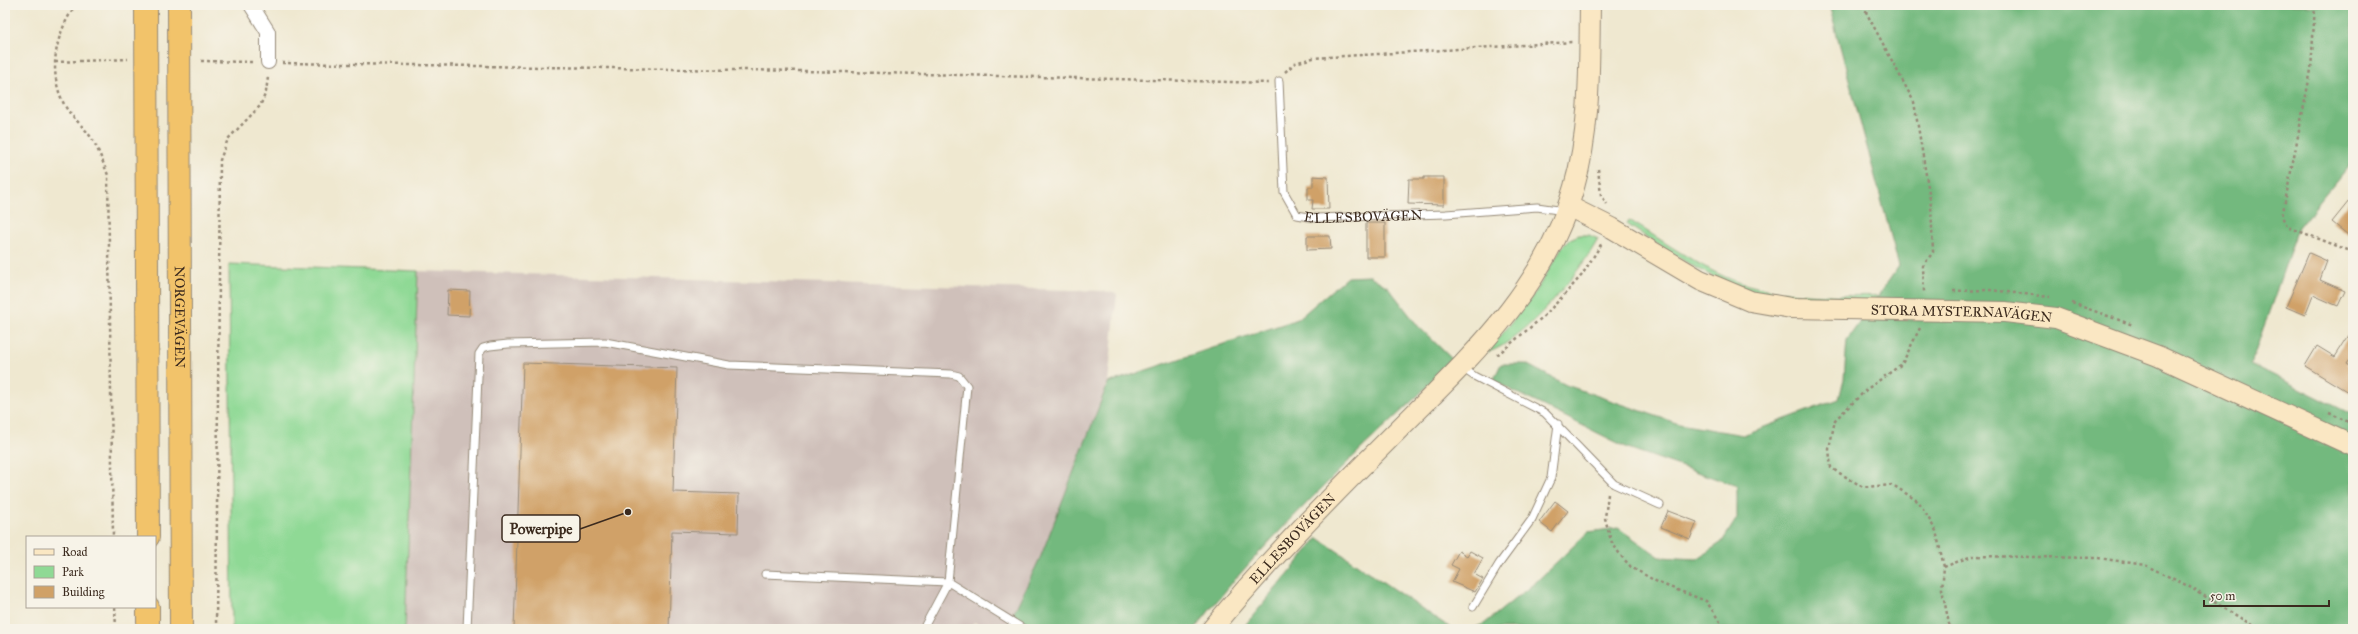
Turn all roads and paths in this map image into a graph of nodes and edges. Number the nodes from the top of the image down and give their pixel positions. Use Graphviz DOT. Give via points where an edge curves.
graph roads {
  1 [pos="76,5"];
  2 [pos="146,5"];
  3 [pos="179,5"];
  4 [pos="251,5"];
  5 [pos="1590,5"];
  6 [pos="1866,5"];
  7 [pos="2314,5"];
  8 [pos="1589,42"];
  9 [pos="132,59"];
  10 [pos="201,61"];
  11 [pos="55,62"];
  12 [pos="268,62"];
  13 [pos="1279,82"];
  14 [pos="1598,164"];
  15 [pos="1610,205"];
  16 [pos="1567,209"];
  17 [pos="2353,252"];
  18 [pos="1952,291"];
  19 [pos="1917,292"];
  20 [pos="1931,292"];
  21 [pos="2053,298"];
  22 [pos="1924,301"];
  23 [pos="2065,301"];
  24 [pos="2140,328"];
  25 [pos="1461,367"];
  26 [pos="2323,410"];
  27 [pos="1558,424"];
  28 [pos="2353,424"];
  29 [pos="2353,446"];
  30 [pos="1612,482"];
  31 [pos="1660,505"];
  32 [pos="113,536"];
  33 [pos="148,536"];
  34 [pos="1944,567"];
  35 [pos="765,574"];
  36 [pos="948,582"];
  37 [pos="1473,607"];
  38 [pos="115,608"];
  39 [pos="148,608"];
  40 [pos="116,629"];
  41 [pos="148,629"];
  42 [pos="181,629"];
  43 [pos="216,629"];
  44 [pos="467,629"];
  45 [pos="923,629"];
  46 [pos="1024,629"];
  47 [pos="1212,629"];
  48 [pos="1725,629"];
  49 [pos="1950,629"];
  50 [pos="2264,629"];
  1 -- 11 [label="path" via="60,33"];
  2 -- 33 [label="highway"];
  3 -- 42 [label="highway, NORGEVÄGEN"];
  4 -- 12 [label="street" via="268,32"];
  5 -- 8 [label="street, ELLESBOVÄGEN"];
  6 -- 22 [label="path" via="1866,12 1914,102 1931,205 1933,252 1923,266"];
  7 -- 17 [label="path" via="2311,70 2282,217 2288,228"];
  8 -- 13 [label="path" via="1564,41 1313,58 1291,65"];
  8 -- 16 [label="street, ELLESBOVÄGEN" via="1586,111 1580,164"];
  9 -- 11 [label="path"];
  10 -- 12 [label="path"];
  11 -- 32 [label="path" via="56,79 65,106 92,139 108,176"];
  12 -- 13 [label="path"];
  12 -- 43 [label="path" via="266,92 260,106 228,139 220,160"];
  13 -- 16 [label="lane, ELLESBOVÄGEN" via="1284,192 1297,215 1323,218 1446,214 1537,207"];
  14 -- 15 [label="path" via="1602,199"];
  16 -- 22 [label="street, STORA MYSTERNAVÄGEN" via="1612,228 1700,280 1750,301 1791,308"];
  16 -- 25 [label="street, ELLESBOVÄGEN" via="1542,266 1490,337"];
  18 -- 21 [label="path" via="1990,290"];
  19 -- 22 [label="path"];
  20 -- 22 [label="path"];
  22 -- 29 [label="street, STORA MYSTERNAVÄGEN" via="2042,315 2069,321 2158,356"];
  22 -- 34 [label="path" via="1923,322 1902,364 1868,389 1835,420 1829,449 1831,468 1863,487 1893,485 1918,502 1936,531"];
  23 -- 24 [label="path" via="2105,313"];
  25 -- 27 [label="lane" via="1533,406"];
  25 -- 47 [label="street, ELLESBOVÄGEN" via="1324,504 1244,589"];
  26 -- 28 [label="path"];
  27 -- 30 [label="lane"];
  27 -- 37 [label="lane" via="1551,478 1532,519 1499,564"];
  30 -- 31 [label="lane"];
  30 -- 48 [label="path" via="1605,518 1611,541 1622,556 1631,567 1659,583 1706,601"];
  34 -- 49 [label="path" via="1942,589"];
  34 -- 50 [label="path" via="1972,556 2098,558 2145,565 2188,586 2252,626"];
  35 -- 36 [label="lane"];
  36 -- 44 [label="lane" via="967,386 959,376 729,366 605,342 508,344 483,348 478,354"];
  36 -- 45 [label="lane"];
  36 -- 46 [label="lane"];
  38 -- 40 [label="path"];
  39 -- 41 [label="highway"];
}
